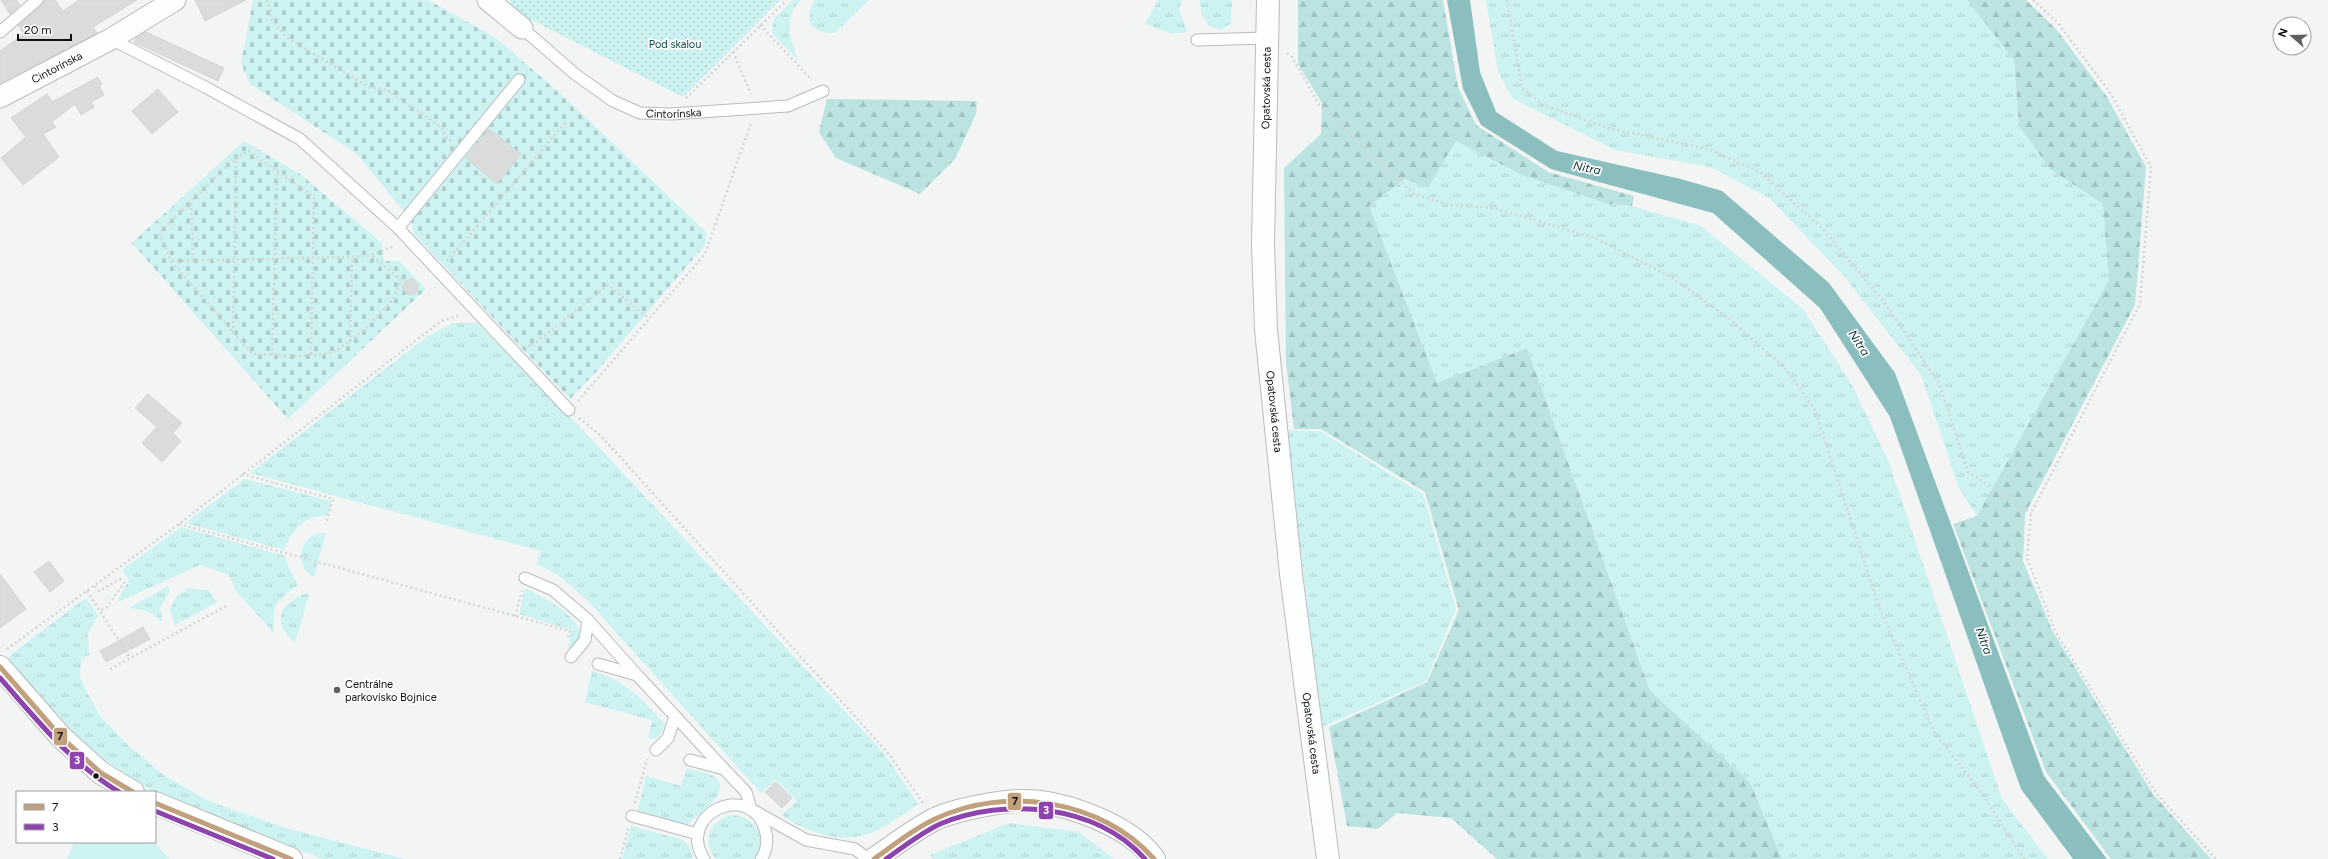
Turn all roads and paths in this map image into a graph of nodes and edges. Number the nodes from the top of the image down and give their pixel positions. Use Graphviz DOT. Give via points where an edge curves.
graph roads {
  1 [pos="37,0"];
  2 [pos="175,0"];
  3 [pos="267,0"];
  4 [pos="488,0"];
  5 [pos="787,0"];
  6 [pos="1268,0"];
  7 [pos="1507,0"];
  8 [pos="2033,0"];
  9 [pos="760,25"];
  10 [pos="522,28"];
  11 [pos="0,32"];
  12 [pos="1267,38"];
  13 [pos="112,39"];
  14 [pos="1197,40"];
  15 [pos="733,52"];
  16 [pos="519,80"];
  17 [pos="823,91"];
  18 [pos="0,98"];
  19 [pos="756,107"];
  20 [pos="670,114"];
  21 [pos="566,122"];
  22 [pos="456,145"];
  23 [pos="236,157"];
  24 [pos="277,169"];
  25 [pos="191,202"];
  26 [pos="398,228"];
  27 [pos="410,241"];
  28 [pos="371,255"];
  29 [pos="352,257"];
  30 [pos="313,258"];
  31 [pos="273,259"];
  32 [pos="193,260"];
  33 [pos="234,260"];
  34 [pos="171,261"];
  35 [pos="447,261"];
  36 [pos="475,310"];
  37 [pos="648,319"];
  38 [pos="233,333"];
  39 [pos="350,342"];
  40 [pos="530,347"];
  41 [pos="311,354"];
  42 [pos="272,355"];
  43 [pos="569,410"];
  44 [pos="242,474"];
  45 [pos="2031,513"];
  46 [pos="178,524"];
  47 [pos="326,524"];
  48 [pos="525,578"];
  49 [pos="95,586"];
  50 [pos="87,592"];
  51 [pos="228,605"];
  52 [pos="100,610"];
  53 [pos="588,620"];
  54 [pos="567,643"];
  55 [pos="571,657"];
  56 [pos="2,659"];
  57 [pos="130,659"];
  58 [pos="598,664"];
  59 [pos="110,670"];
  60 [pos="637,675"];
  61 [pos="674,716"];
  62 [pos="652,753"];
  63 [pos="690,760"];
  64 [pos="724,769"];
  65 [pos="131,791"];
  66 [pos="638,792"];
  67 [pos="156,803"];
  68 [pos="751,809"];
  69 [pos="632,816"];
  70 [pos="933,820"];
  71 [pos="698,834"];
  72 [pos="624,844"];
  73 [pos="291,859"];
  74 [pos="620,859"];
  75 [pos="704,859"];
  76 [pos="760,859"];
  77 [pos="868,859"];
  78 [pos="874,859"];
  79 [pos="1154,859"];
  80 [pos="1328,859"];
  81 [pos="2024,859"];
  82 [pos="2216,859"];
  1 -- 11 [label="lane"];
  2 -- 13 [label="street, Cintorínska"];
  3 -- 22 [label="path" via="271,11 270,17 286,37 369,87 388,90 442,128"];
  4 -- 10 [label="street, Cintorínska"];
  5 -- 9 [label="path"];
  6 -- 12 [label="street, Opatovská cesta"];
  7 -- 45 [label="path" via="1522,88 1543,105 1608,128 1708,149 1760,172 1821,227 1884,302 1939,383 1968,472"];
  8 -- 45 [label="path" via="2058,23 2111,94 2151,167 2140,304"];
  9 -- 15 [label="path"];
  9 -- 17 [label="path"];
  10 -- 20 [label="lane, Cintorínska" via="575,74 613,101 640,113"];
  12 -- 14 [label="lane"];
  12 -- 80 [label="street, Opatovská cesta" via="1263,244 1266,330 1292,574"];
  12 -- 81 [label="path" via="1292,57 1320,106 1414,194 1449,205 1494,208 1595,238 1671,277 1727,317 1785,368 1815,410 1879,608 1934,732 1981,792"];
  13 -- 18 [label="street, Cintorínska"];
  13 -- 26 [label="lane" via="300,139"];
  15 -- 19 [label="path"];
  15 -- 20 [label="path"];
  16 -- 26 [label="lane"];
  17 -- 19 [label="lane, Cintorínska" via="788,106"];
  19 -- 20 [label="lane, Cintorínska"];
  19 -- 37 [label="path" via="705,254"];
  21 -- 35 [label="path"];
  23 -- 24 [label="path" via="249,151"];
  23 -- 25 [label="path"];
  23 -- 33 [label="path"];
  24 -- 30 [label="path" via="314,197"];
  24 -- 31 [label="path"];
  25 -- 32 [label="path"];
  25 -- 34 [label="path" via="159,233"];
  26 -- 27 [label="lane"];
  27 -- 28 [label="path"];
  27 -- 36 [label="lane"];
  28 -- 29 [label="path"];
  28 -- 39 [label="path" via="401,280 394,297"];
  29 -- 30 [label="path"];
  29 -- 39 [label="path"];
  30 -- 31 [label="path"];
  30 -- 41 [label="path"];
  31 -- 33 [label="path"];
  31 -- 42 [label="path"];
  32 -- 33 [label="path"];
  32 -- 34 [label="path"];
  33 -- 38 [label="path"];
  34 -- 38 [label="path"];
  36 -- 43 [label="lane"];
  36 -- 44 [label="path" via="442,321"];
  37 -- 40 [label="path" via="608,285"];
  37 -- 43 [label="path"];
  38 -- 42 [label="path" via="252,354"];
  39 -- 41 [label="path" via="330,353"];
  41 -- 42 [label="path"];
  43 -- 70 [label="path" via="601,436 888,753"];
  44 -- 46 [label="path"];
  44 -- 47 [label="path" via="333,499"];
  45 -- 82 [label="path" via="2027,558 2056,633 2156,793"];
  46 -- 49 [label="path"];
  46 -- 54 [label="path" via="570,631"];
  48 -- 53 [label="lane" via="553,590"];
  49 -- 50 [label="path"];
  49 -- 52 [label="path" via="99,591 120,579 124,583 107,607"];
  50 -- 52 [label="path"];
  50 -- 56 [label="path"];
  51 -- 57 [label="path"];
  52 -- 57 [label="path"];
  53 -- 55 [label="lane" via="585,640"];
  53 -- 60 [label="lane"];
  56 -- 65 [label="street" via="61,737 101,773"];
  57 -- 59 [label="path"];
  58 -- 60 [label="lane"];
  60 -- 61 [label="lane"];
  61 -- 62 [label="lane" via="668,738"];
  61 -- 64 [label="lane"];
  62 -- 66 [label="path"];
  63 -- 64 [label="lane"];
  64 -- 68 [label="lane" via="746,792"];
  67 -- 73 [label="street"];
  68 -- 71 [label="lane" via="738,804 725,805 712,811 703,821"];
  68 -- 76 [label="lane" via="764,823 768,840"];
  68 -- 77 [label="lane" via="806,840 855,849"];
  69 -- 71 [label="lane"];
  70 -- 78 [label="street"];
  70 -- 79 [label="street" via="980,806 1021,800 1091,816 1121,830"];
  71 -- 75 [label="lane" via="698,846"];
  72 -- 74 [label="path"];
}
